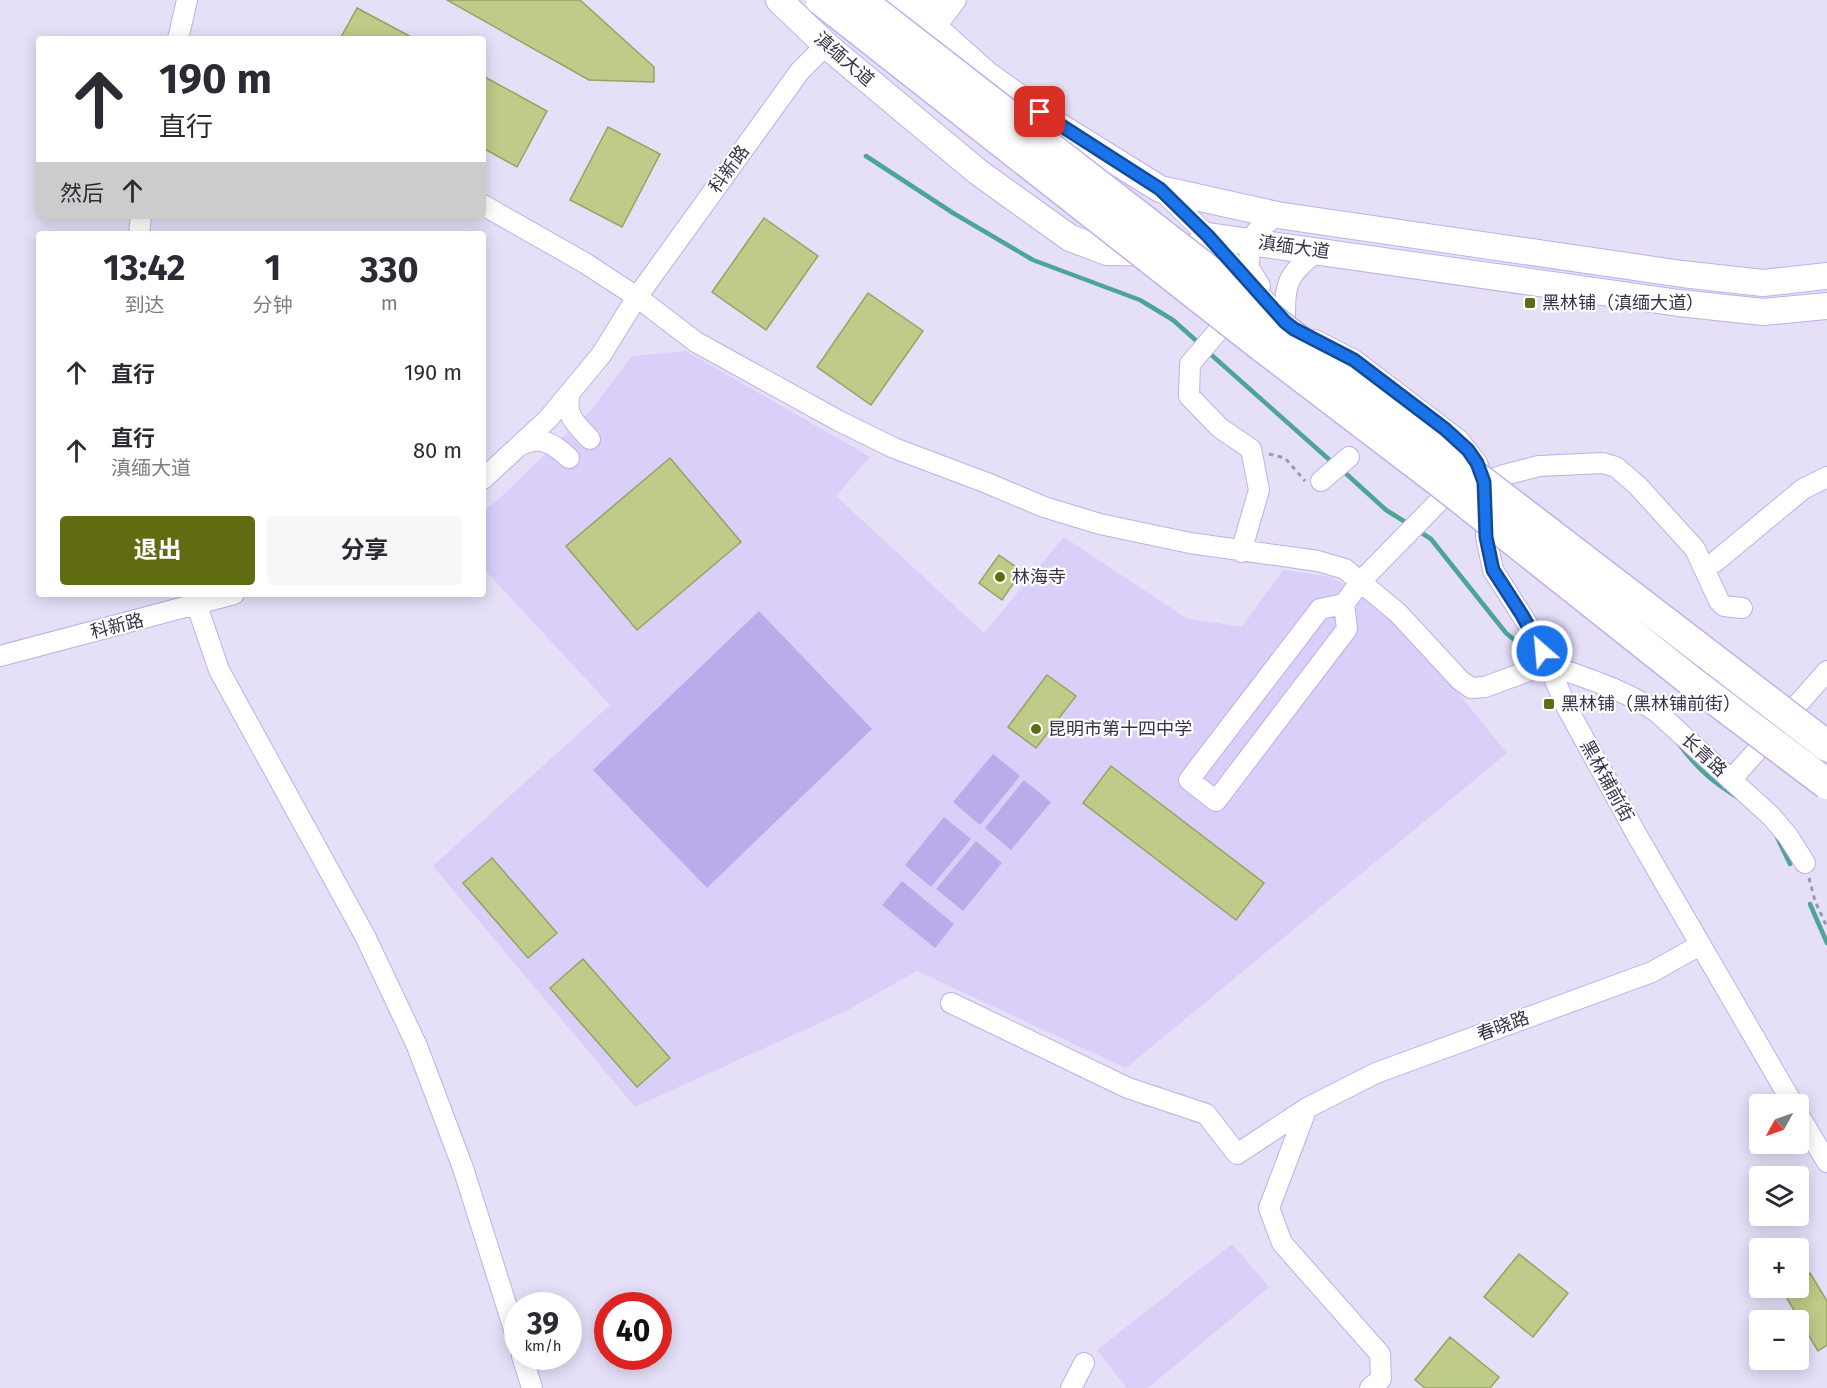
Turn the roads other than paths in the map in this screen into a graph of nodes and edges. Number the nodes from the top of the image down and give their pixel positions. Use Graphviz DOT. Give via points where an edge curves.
graph roads {
  1 [pos="188,0"];
  2 [pos="779,0"];
  3 [pos="821,0"];
  4 [pos="860,0"];
  5 [pos="956,0"];
  6 [pos="922,11"];
  7 [pos="179,36"];
  8 [pos="826,45"];
  9 [pos="1160,189"];
  10 [pos="486,207"];
  11 [pos="1277,215"];
  12 [pos="1250,241"];
  13 [pos="1199,244"];
  14 [pos="1318,250"];
  15 [pos="1827,276"];
  16 [pos="1248,293"];
  17 [pos="637,297"];
  18 [pos="1827,306"];
  19 [pos="1285,322"];
  20 [pos="570,393"];
  21 [pos="590,440"];
  22 [pos="521,445"];
  23 [pos="1349,457"];
  24 [pos="569,458"];
  25 [pos="486,459"];
  26 [pos="1477,463"];
  27 [pos="486,476"];
  28 [pos="1827,477"];
  29 [pos="1321,481"];
  30 [pos="1484,482"];
  31 [pos="1241,552"];
  32 [pos="1715,562"];
  33 [pos="1361,581"];
  34 [pos="192,598"];
  35 [pos="1344,604"];
  36 [pos="1742,608"];
  37 [pos="0,642"];
  38 [pos="0,656"];
  39 [pos="1547,664"];
  40 [pos="1827,671"];
  41 [pos="1827,746"];
  42 [pos="1731,780"];
  43 [pos="1827,784"];
  44 [pos="1805,863"];
  45 [pos="1700,945"];
  46 [pos="951,1003"];
  47 [pos="1787,1094"];
  48 [pos="1307,1108"];
  49 [pos="1809,1132"];
  50 [pos="1827,1162"];
  51 [pos="504,1298"];
  52 [pos="1084,1363"];
  53 [pos="526,1370"];
  54 [pos="532,1388"];
  55 [pos="1071,1388"];
  56 [pos="1370,1388"];
  1 -- 7 [label="street"];
  2 -- 8 [label="main road, 滇缅大道"];
  3 -- 43 [label="highway, bridge"];
  4 -- 41 [label="highway, bridge"];
  5 -- 6 [label="street"];
  6 -- 9 [label="main road, 滇缅大道" via="986,74"];
  8 -- 13 [label="main road, 滇缅大道" via="978,172 1070,238 1107,252"];
  8 -- 17 [label="street, 科新路" via="800,72"];
  9 -- 11 [label="main road, 滇缅大道"];
  9 -- 13 [label="street"];
  10 -- 17 [label="street"];
  11 -- 12 [label="street"];
  11 -- 15 [label="main road, 滇缅大道" via="1763,283"];
  12 -- 13 [label="main road, 滇缅大道"];
  12 -- 14 [label="main road, 滇缅大道"];
  12 -- 19 [label="street" via="1249,268"];
  13 -- 16 [label="street"];
  13 -- 19 [label="street"];
  14 -- 18 [label="main road, 滇缅大道" via="1679,303 1763,312"];
  14 -- 19 [label="street" via="1295,269 1285,291"];
  16 -- 19 [label="street"];
  16 -- 31 [label="street" via="1190,364 1189,396 1220,428 1251,449 1259,490"];
  17 -- 20 [label="street, 科新路" via="601,355"];
  17 -- 25 [label="street, 科新路" via="539,410"];
  17 -- 31 [label="street" via="696,342 894,448 1044,507 1100,524"];
  19 -- 26 [label="street, 黑林铺前街" via="1354,360 1459,440"];
  20 -- 21 [label="street" via="569,413"];
  20 -- 22 [label="street, 科新路"];
  22 -- 24 [label="street" via="543,440"];
  22 -- 27 [label="street, 科新路"];
  23 -- 29 [label="street"];
  26 -- 30 [label="street, 黑林铺前街"];
  26 -- 33 [label="street"];
  28 -- 32 [label="street" via="1803,489"];
  30 -- 36 [label="street" via="1539,466 1603,463 1616,467 1695,549 1719,601 1724,606"];
  30 -- 39 [label="street, 黑林铺前街" via="1486,537 1493,570 1537,639"];
  31 -- 33 [label="street" via="1318,561 1345,569"];
  33 -- 35 [label="street"];
  33 -- 39 [label="street" via="1471,688 1485,687"];
  34 -- 37 [label="street, 科新路"];
  34 -- 38 [label="street, 科新路"];
  34 -- 51 [label="street" via="219,670 365,936 417,1046 463,1168"];
  35 -- 35 [label="street" via="1347,629 1216,801 1189,780 1320,609"];
  39 -- 42 [label="street, 长青路" via="1643,702"];
  39 -- 45 [label="street, 黑林铺前街" via="1571,716"];
  40 -- 42 [label="street"];
  42 -- 44 [label="street, 长青路" via="1780,827"];
  45 -- 47 [label="street, 黑林铺前街"];
  45 -- 48 [label="street, 春晓路" via="1652,972 1376,1073"];
  46 -- 48 [label="street, 春晓路" via="1128,1088 1206,1114 1237,1154"];
  48 -- 56 [label="street" via="1269,1208 1282,1242 1380,1354 1381,1379"];
  49 -- 50 [label="street"];
  52 -- 55 [label="street"];
  53 -- 54 [label="street"];
}
